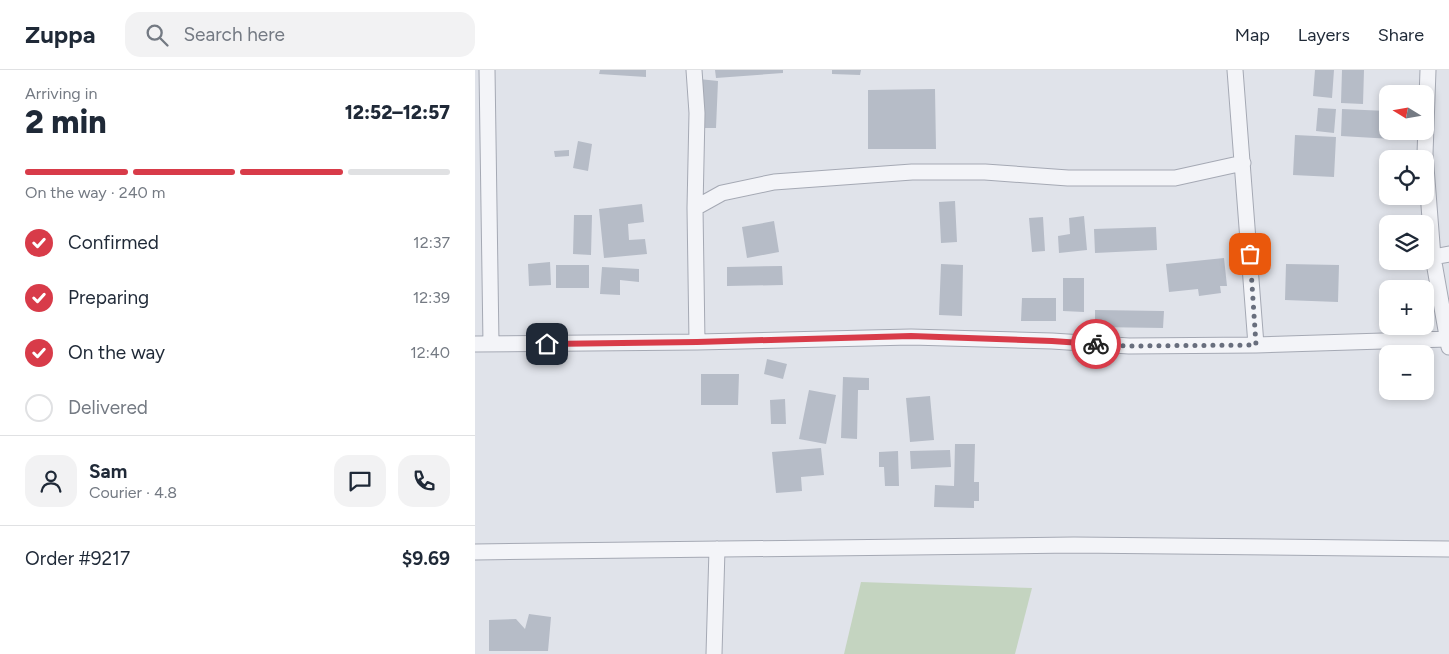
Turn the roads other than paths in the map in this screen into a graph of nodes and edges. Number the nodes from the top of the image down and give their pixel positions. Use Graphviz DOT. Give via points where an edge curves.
graph roads {
  1 [pos="487,70"];
  2 [pos="694,70"];
  3 [pos="1235,70"];
  4 [pos="1428,70"];
  5 [pos="1243,163"];
  6 [pos="695,208"];
  7 [pos="1430,215"];
  8 [pos="1449,254"];
  9 [pos="1434,257"];
  10 [pos="1434,263"];
  11 [pos="697,342"];
  12 [pos="475,344"];
  13 [pos="491,344"];
  14 [pos="1448,344"];
  15 [pos="1256,345"];
  16 [pos="717,549"];
  17 [pos="1449,549"];
  18 [pos="475,552"];
  19 [pos="714,654"];
  1 -- 13 [label="street"];
  2 -- 6 [label="street" via="697,113"];
  3 -- 5 [label="street"];
  4 -- 7 [label="street" via="1425,154"];
  5 -- 6 [label="street" via="1175,178 912,172 773,182 722,193"];
  5 -- 15 [label="street"];
  6 -- 11 [label="street"];
  8 -- 9 [label="street"];
  10 -- 14 [label="street"];
  11 -- 13 [label="street"];
  11 -- 15 [label="street" via="911,336 1129,346"];
  12 -- 13 [label="street"];
  14 -- 15 [label="street"];
  16 -- 17 [label="street" via="1074,545"];
  16 -- 18 [label="street"];
  16 -- 19 [label="street"];
}
